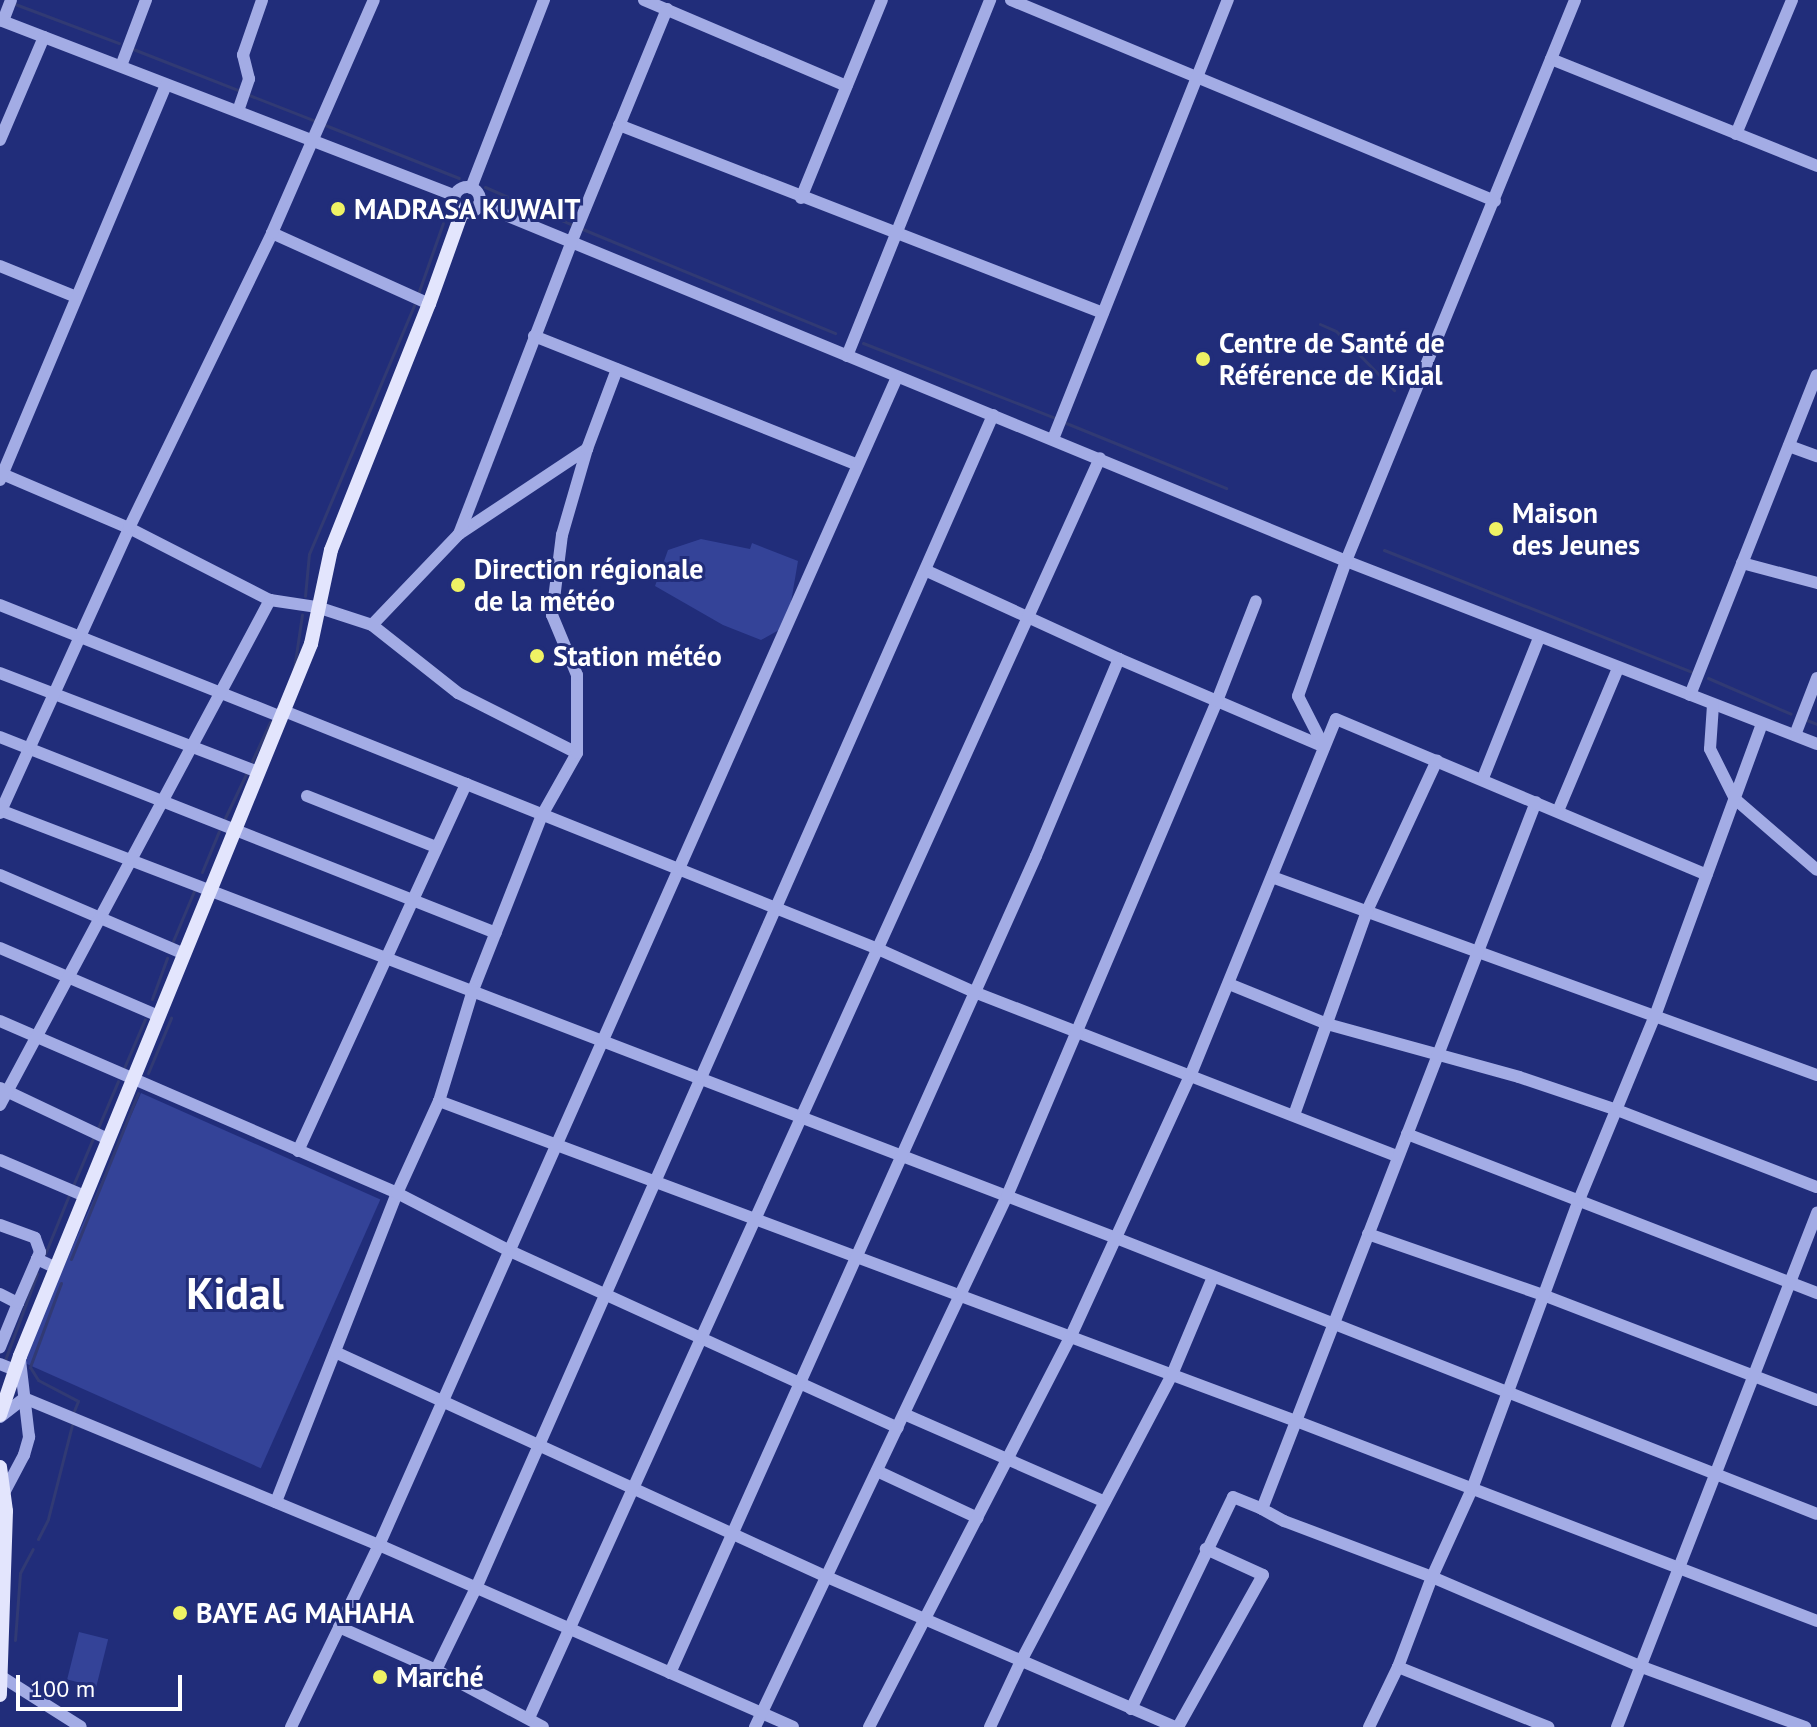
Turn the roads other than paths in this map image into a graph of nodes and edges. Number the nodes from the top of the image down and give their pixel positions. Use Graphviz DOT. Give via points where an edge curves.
graph roads {
  1 [pos="11,0"];
  2 [pos="146,0"];
  3 [pos="262,0"];
  4 [pos="374,0"];
  5 [pos="544,0"];
  6 [pos="644,0"];
  7 [pos="882,0"];
  8 [pos="990,0"];
  9 [pos="1011,0"];
  10 [pos="1228,0"];
  11 [pos="1575,0"];
  12 [pos="1792,0"];
  13 [pos="667,9"];
  14 [pos="2,21"];
  15 [pos="44,37"];
  16 [pos="1551,59"];
  17 [pos="121,66"];
  18 [pos="1196,80"];
  19 [pos="166,85"];
  20 [pos="847,86"];
  21 [pos="238,111"];
  22 [pos="619,125"];
  23 [pos="1736,134"];
  24 [pos="0,140"];
  25 [pos="315,140"];
  26 [pos="1817,166"];
  27 [pos="471,188"];
  28 [pos="454,195"];
  29 [pos="801,198"];
  30 [pos="1495,201"];
  31 [pos="479,204"];
  32 [pos="462,212"];
  33 [pos="272,233"];
  34 [pos="896,234"];
  35 [pos="571,243"];
  36 [pos="0,266"];
  37 [pos="74,296"];
  38 [pos="429,304"];
  39 [pos="1103,313"];
  40 [pos="534,336"];
  41 [pos="847,356"];
  42 [pos="617,369"];
  43 [pos="1817,375"];
  44 [pos="897,377"];
  45 [pos="993,415"];
  46 [pos="1053,439"];
  47 [pos="1789,446"];
  48 [pos="587,449"];
  49 [pos="1817,456"];
  50 [pos="1100,458"];
  51 [pos="856,464"];
  52 [pos="1,475"];
  53 [pos="129,528"];
  54 [pos="459,534"];
  55 [pos="1346,561"];
  56 [pos="1742,563"];
  57 [pos="927,571"];
  58 [pos="1817,583"];
  59 [pos="270,600"];
  60 [pos="1256,601"];
  61 [pos="0,605"];
  62 [pos="317,607"];
  63 [pos="1029,617"];
  64 [pos="372,625"];
  65 [pos="80,635"];
  66 [pos="1539,638"];
  67 [pos="1119,659"];
  68 [pos="1618,668"];
  69 [pos="0,673"];
  70 [pos="1817,678"];
  71 [pos="221,693"];
  72 [pos="54,695"];
  73 [pos="1690,695"];
  74 [pos="1217,701"];
  75 [pos="1713,705"];
  76 [pos="283,714"];
  77 [pos="1762,724"];
  78 [pos="1795,735"];
  79 [pos="0,737"];
  80 [pos="1817,744"];
  81 [pos="1324,747"];
  82 [pos="29,748"];
  83 [pos="190,748"];
  84 [pos="577,753"];
  85 [pos="1437,760"];
  86 [pos="258,772"];
  87 [pos="1483,778"];
  88 [pos="466,784"];
  89 [pos="307,796"];
  90 [pos="1735,799"];
  91 [pos="1536,802"];
  92 [pos="163,803"];
  93 [pos="0,811"];
  94 [pos="1558,811"];
  95 [pos="542,815"];
  96 [pos="234,830"];
  97 [pos="436,847"];
  98 [pos="132,859"];
  99 [pos="678,869"];
  100 [pos="1817,870"];
  101 [pos="0,875"];
  102 [pos="1707,875"];
  103 [pos="1272,877"];
  104 [pos="210,891"];
  105 [pos="412,900"];
  106 [pos="776,908"];
  107 [pos="1367,911"];
  108 [pos="100,918"];
  109 [pos="496,933"];
  110 [pos="0,948"];
  111 [pos="878,949"];
  112 [pos="1479,950"];
  113 [pos="184,954"];
  114 [pos="386,957"];
  115 [pos="68,979"];
  116 [pos="1229,984"];
  117 [pos="473,990"];
  118 [pos="974,992"];
  119 [pos="159,1016"];
  120 [pos="1655,1016"];
  121 [pos="0,1021"];
  122 [pos="1327,1024"];
  123 [pos="1077,1033"];
  124 [pos="36,1038"];
  125 [pos="604,1041"];
  126 [pos="1437,1054"];
  127 [pos="1191,1074"];
  128 [pos="1817,1075"];
  129 [pos="701,1078"];
  130 [pos="132,1080"];
  131 [pos="4,1089"];
  132 [pos="439,1101"];
  133 [pos="0,1105"];
  134 [pos="1617,1110"];
  135 [pos="1294,1115"];
  136 [pos="802,1117"];
  137 [pos="1407,1134"];
  138 [pos="108,1139"];
  139 [pos="557,1145"];
  140 [pos="298,1151"];
  141 [pos="901,1156"];
  142 [pos="1396,1156"];
  143 [pos="0,1160"];
  144 [pos="656,1182"];
  145 [pos="1817,1187"];
  146 [pos="397,1193"];
  147 [pos="85,1196"];
  148 [pos="1007,1196"];
  149 [pos="1579,1200"];
  150 [pos="1817,1213"];
  151 [pos="756,1219"];
  152 [pos="0,1225"];
  153 [pos="1368,1234"];
  154 [pos="1116,1238"];
  155 [pos="510,1251"];
  156 [pos="857,1256"];
  157 [pos="37,1259"];
  158 [pos="56,1268"];
  159 [pos="1213,1277"];
  160 [pos="1789,1283"];
  161 [pos="1817,1293"];
  162 [pos="0,1294"];
  163 [pos="606,1294"];
  164 [pos="960,1295"];
  165 [pos="1543,1295"];
  166 [pos="18,1303"];
  167 [pos="1333,1323"];
  168 [pos="702,1338"];
  169 [pos="1070,1338"];
  170 [pos="0,1347"];
  171 [pos="335,1352"];
  172 [pos="17,1363"];
  173 [pos="0,1364"];
  174 [pos="1754,1376"];
  175 [pos="1171,1377"];
  176 [pos="800,1383"];
  177 [pos="1506,1393"];
  178 [pos="24,1398"];
  179 [pos="444,1399"];
  180 [pos="1817,1400"];
  181 [pos="904,1414"];
  182 [pos="0,1416"];
  183 [pos="1296,1421"];
  184 [pos="898,1428"];
  185 [pos="540,1443"];
  186 [pos="1009,1457"];
  187 [pos="0,1467"];
  188 [pos="877,1471"];
  189 [pos="1714,1473"];
  190 [pos="635,1487"];
  191 [pos="1472,1489"];
  192 [pos="5,1491"];
  193 [pos="276,1502"];
  194 [pos="1105,1502"];
  195 [pos="1262,1509"];
  196 [pos="3,1510"];
  197 [pos="1817,1514"];
  198 [pos="978,1518"];
  199 [pos="732,1533"];
  200 [pos="379,1545"];
  201 [pos="1206,1549"];
  202 [pos="1679,1571"];
  203 [pos="827,1577"];
  204 [pos="1432,1577"];
  205 [pos="476,1588"];
  206 [pos="925,1619"];
  207 [pos="1817,1621"];
  208 [pos="339,1627"];
  209 [pos="571,1629"];
  210 [pos="1020,1663"];
  211 [pos="1398,1667"];
  212 [pos="1642,1667"];
  213 [pos="436,1670"];
  214 [pos="670,1673"];
  215 [pos="2,1677"];
  216 [pos="0,1695"];
  217 [pos="1131,1709"];
  218 [pos="762,1713"];
  219 [pos="529,1718"];
  220 [pos="81,1727"];
  221 [pos="291,1727"];
  222 [pos="543,1727"];
  223 [pos="755,1727"];
  224 [pos="793,1727"];
  225 [pos="869,1727"];
  226 [pos="990,1727"];
  227 [pos="1176,1727"];
  228 [pos="1369,1727"];
  229 [pos="1548,1727"];
  230 [pos="1617,1727"];
  231 [pos="1805,1727"];
  1 -- 14 [label="street"];
  2 -- 17 [label="street"];
  3 -- 21 [label="street" via="243,55 249,79"];
  4 -- 25 [label="street"];
  5 -- 27 [label="street"];
  6 -- 13 [label="street"];
  7 -- 20 [label="street"];
  8 -- 34 [label="street"];
  9 -- 18 [label="street"];
  10 -- 18 [label="street"];
  11 -- 16 [label="street"];
  12 -- 23 [label="street"];
  13 -- 20 [label="street"];
  13 -- 22 [label="street"];
  14 -- 15 [label="street"];
  15 -- 17 [label="street"];
  15 -- 24 [label="street"];
  16 -- 23 [label="street"];
  16 -- 30 [label="street"];
  17 -- 19 [label="street"];
  18 -- 30 [label="street"];
  18 -- 39 [label="street"];
  19 -- 21 [label="street"];
  19 -- 37 [label="street"];
  20 -- 29 [label="street"];
  21 -- 25 [label="street"];
  22 -- 29 [label="street"];
  22 -- 35 [label="street"];
  23 -- 26 [label="street"];
  25 -- 28 [label="street"];
  25 -- 33 [label="street"];
  27 -- 28 [label="street"];
  27 -- 31 [label="street"];
  28 -- 32 [label="street" via="454,205"];
  29 -- 34 [label="street"];
  30 -- 55 [label="street"];
  31 -- 32 [label="street" via="472,212"];
  31 -- 35 [label="street"];
  32 -- 38 [label="main road"];
  33 -- 38 [label="street"];
  33 -- 53 [label="street"];
  34 -- 39 [label="street"];
  34 -- 41 [label="street"];
  35 -- 40 [label="street"];
  35 -- 41 [label="street"];
  36 -- 37 [label="street"];
  37 -- 52 [label="street"];
  38 -- 62 [label="main road" via="331,550"];
  39 -- 46 [label="street"];
  40 -- 42 [label="street"];
  40 -- 54 [label="street"];
  41 -- 44 [label="street"];
  42 -- 48 [label="street"];
  42 -- 51 [label="street"];
  43 -- 47 [label="street"];
  44 -- 45 [label="street"];
  44 -- 51 [label="street"];
  45 -- 46 [label="street"];
  45 -- 57 [label="street"];
  46 -- 50 [label="street"];
  47 -- 49 [label="street"];
  47 -- 56 [label="street"];
  48 -- 54 [label="street"];
  48 -- 84 [label="street" via="562,535 552,615 577,675"];
  50 -- 55 [label="street"];
  50 -- 63 [label="street"];
  51 -- 99 [label="street"];
  52 -- 53 [label="street"];
  53 -- 59 [label="street"];
  53 -- 65 [label="street"];
  54 -- 64 [label="street"];
  55 -- 66 [label="street"];
  55 -- 81 [label="street" via="1298,696"];
  56 -- 58 [label="street"];
  56 -- 73 [label="street"];
  57 -- 63 [label="street"];
  57 -- 106 [label="street"];
  59 -- 62 [label="street"];
  59 -- 71 [label="street"];
  60 -- 74 [label="street"];
  61 -- 65 [label="street"];
  62 -- 64 [label="street"];
  62 -- 76 [label="main road" via="311,644"];
  63 -- 67 [label="street"];
  63 -- 111 [label="street"];
  64 -- 84 [label="street" via="458,693"];
  65 -- 71 [label="street"];
  65 -- 72 [label="street"];
  66 -- 68 [label="street"];
  66 -- 87 [label="street"];
  67 -- 74 [label="street"];
  67 -- 118 [label="street"];
  68 -- 73 [label="street"];
  68 -- 94 [label="street"];
  69 -- 72 [label="street"];
  70 -- 78 [label="street"];
  71 -- 76 [label="street"];
  71 -- 83 [label="street"];
  72 -- 82 [label="street"];
  72 -- 83 [label="street"];
  73 -- 75 [label="street"];
  74 -- 81 [label="street"];
  74 -- 123 [label="street"];
  75 -- 77 [label="street"];
  75 -- 90 [label="street" via="1710,749"];
  76 -- 86 [label="main road"];
  76 -- 88 [label="street"];
  77 -- 78 [label="street"];
  77 -- 90 [label="street"];
  78 -- 80 [label="street"];
  79 -- 82 [label="street"];
  81 -- 85 [label="street" via="1336,719"];
  81 -- 103 [label="street"];
  82 -- 92 [label="street"];
  82 -- 93 [label="street"];
  83 -- 86 [label="street"];
  83 -- 92 [label="street"];
  84 -- 95 [label="street"];
  85 -- 87 [label="street"];
  85 -- 107 [label="street"];
  86 -- 96 [label="main road"];
  87 -- 91 [label="street"];
  88 -- 95 [label="street"];
  88 -- 97 [label="street"];
  89 -- 97 [label="street"];
  90 -- 100 [label="street"];
  90 -- 102 [label="street"];
  91 -- 94 [label="street"];
  91 -- 112 [label="street"];
  92 -- 96 [label="street"];
  92 -- 98 [label="street"];
  93 -- 98 [label="street"];
  94 -- 102 [label="street"];
  95 -- 99 [label="street"];
  95 -- 109 [label="street"];
  96 -- 104 [label="main road"];
  96 -- 105 [label="street"];
  97 -- 105 [label="street"];
  98 -- 104 [label="street"];
  98 -- 108 [label="street"];
  99 -- 106 [label="street"];
  99 -- 125 [label="street"];
  101 -- 108 [label="street"];
  102 -- 120 [label="street"];
  103 -- 107 [label="street"];
  103 -- 116 [label="street"];
  104 -- 113 [label="main road"];
  104 -- 114 [label="street"];
  105 -- 109 [label="street"];
  105 -- 114 [label="street"];
  106 -- 111 [label="street"];
  106 -- 129 [label="street"];
  107 -- 112 [label="street"];
  107 -- 122 [label="street"];
  108 -- 113 [label="street"];
  108 -- 115 [label="street"];
  109 -- 117 [label="street"];
  110 -- 115 [label="street"];
  111 -- 118 [label="street"];
  111 -- 136 [label="street"];
  112 -- 120 [label="street"];
  112 -- 126 [label="street"];
  113 -- 119 [label="main road"];
  114 -- 117 [label="street"];
  114 -- 140 [label="street"];
  115 -- 119 [label="street"];
  115 -- 124 [label="street"];
  116 -- 122 [label="street"];
  116 -- 127 [label="street"];
  117 -- 125 [label="street"];
  117 -- 132 [label="street"];
  118 -- 123 [label="street"];
  118 -- 141 [label="street"];
  119 -- 130 [label="main road"];
  120 -- 128 [label="street"];
  120 -- 134 [label="street"];
  121 -- 124 [label="street"];
  122 -- 126 [label="street"];
  122 -- 135 [label="street"];
  123 -- 127 [label="street"];
  123 -- 148 [label="street"];
  124 -- 130 [label="street"];
  124 -- 131 [label="street"];
  125 -- 129 [label="street"];
  125 -- 139 [label="street"];
  126 -- 134 [label="street"];
  126 -- 137 [label="street"];
  127 -- 135 [label="street"];
  127 -- 154 [label="street"];
  129 -- 136 [label="street"];
  129 -- 144 [label="street"];
  130 -- 138 [label="main road"];
  130 -- 140 [label="street"];
  131 -- 133 [label="street"];
  131 -- 138 [label="street"];
  132 -- 139 [label="street"];
  132 -- 146 [label="street"];
  134 -- 145 [label="street"];
  134 -- 149 [label="street"];
  135 -- 142 [label="street"];
  136 -- 141 [label="street"];
  136 -- 151 [label="street"];
  137 -- 142 [label="street"];
  137 -- 149 [label="street"];
  138 -- 147 [label="main road"];
  139 -- 144 [label="street"];
  139 -- 155 [label="street"];
  140 -- 146 [label="street"];
  141 -- 148 [label="street"];
  141 -- 156 [label="street"];
  142 -- 153 [label="street"];
  143 -- 147 [label="street"];
  144 -- 151 [label="street"];
  144 -- 163 [label="street"];
  146 -- 155 [label="street"];
  146 -- 171 [label="street"];
  147 -- 158 [label="main road"];
  148 -- 154 [label="street"];
  148 -- 164 [label="street"];
  149 -- 160 [label="street"];
  149 -- 165 [label="street"];
  150 -- 160 [label="street"];
  151 -- 156 [label="street"];
  151 -- 168 [label="street"];
  152 -- 157 [label="street" via="35,1238"];
  153 -- 165 [label="street"];
  153 -- 167 [label="street"];
  154 -- 159 [label="street"];
  154 -- 169 [label="street"];
  155 -- 163 [label="street"];
  155 -- 179 [label="street"];
  156 -- 164 [label="street"];
  156 -- 176 [label="street"];
  157 -- 158 [label="street"];
  157 -- 166 [label="street"];
  158 -- 172 [label="main road"];
  159 -- 167 [label="street"];
  159 -- 175 [label="street"];
  160 -- 161 [label="street"];
  160 -- 174 [label="street"];
  162 -- 166 [label="street"];
  163 -- 168 [label="street"];
  163 -- 185 [label="street"];
  164 -- 169 [label="street"];
  164 -- 181 [label="street"];
  165 -- 174 [label="street"];
  165 -- 177 [label="street"];
  166 -- 170 [label="street"];
  167 -- 177 [label="street"];
  167 -- 183 [label="street"];
  168 -- 176 [label="street"];
  168 -- 190 [label="street"];
  169 -- 175 [label="street"];
  169 -- 186 [label="street"];
  171 -- 179 [label="street"];
  171 -- 193 [label="street"];
  172 -- 173 [label="street"];
  172 -- 178 [label="street"];
  172 -- 182 [label="main road"];
  174 -- 180 [label="street"];
  174 -- 189 [label="street"];
  175 -- 183 [label="street"];
  175 -- 194 [label="street"];
  176 -- 184 [label="street"];
  176 -- 199 [label="street"];
  177 -- 189 [label="street"];
  177 -- 191 [label="street"];
  178 -- 182 [label="street"];
  178 -- 192 [label="street" via="29,1437"];
  178 -- 193 [label="street"];
  179 -- 185 [label="street"];
  179 -- 200 [label="street"];
  181 -- 184 [label="street"];
  181 -- 186 [label="street"];
  183 -- 191 [label="street"];
  183 -- 195 [label="street"];
  184 -- 188 [label="street"];
  185 -- 190 [label="street"];
  185 -- 205 [label="street"];
  186 -- 194 [label="street"];
  186 -- 198 [label="street"];
  187 -- 192 [label="main road"];
  188 -- 198 [label="street"];
  188 -- 203 [label="street"];
  189 -- 197 [label="street"];
  189 -- 202 [label="street"];
  190 -- 199 [label="street"];
  190 -- 209 [label="street"];
  191 -- 202 [label="street"];
  191 -- 204 [label="street"];
  192 -- 196 [label="main road"];
  193 -- 200 [label="street"];
  194 -- 210 [label="street"];
  195 -- 201 [label="street" via="1233,1497"];
  195 -- 204 [label="street"];
  196 -- 215 [label="main road"];
  198 -- 206 [label="street"];
  199 -- 203 [label="street"];
  199 -- 214 [label="street"];
  200 -- 205 [label="street"];
  200 -- 208 [label="street"];
  201 -- 217 [label="street"];
  201 -- 227 [label="street" via="1263,1575"];
  202 -- 207 [label="street"];
  202 -- 212 [label="street"];
  203 -- 206 [label="street"];
  203 -- 218 [label="street"];
  204 -- 211 [label="street"];
  204 -- 212 [label="street"];
  205 -- 209 [label="street"];
  205 -- 213 [label="street"];
  206 -- 210 [label="street"];
  206 -- 225 [label="street"];
  208 -- 213 [label="street"];
  208 -- 221 [label="street"];
  209 -- 214 [label="street"];
  209 -- 219 [label="street"];
  210 -- 217 [label="street"];
  210 -- 226 [label="street"];
  211 -- 228 [label="street"];
  211 -- 229 [label="street"];
  212 -- 230 [label="street"];
  212 -- 231 [label="street"];
  213 -- 219 [label="street"];
  214 -- 218 [label="street"];
  215 -- 216 [label="main road"];
  215 -- 220 [label="street"];
  217 -- 227 [label="street"];
  218 -- 223 [label="street"];
  218 -- 224 [label="street"];
  219 -- 222 [label="street"];
}
